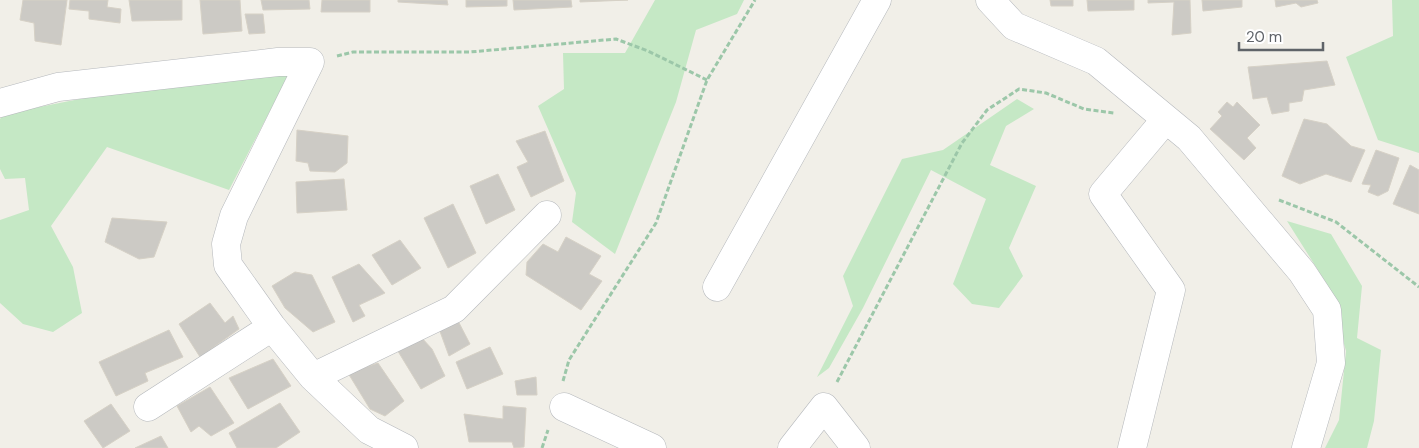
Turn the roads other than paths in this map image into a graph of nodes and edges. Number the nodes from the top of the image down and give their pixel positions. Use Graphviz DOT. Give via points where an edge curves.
graph roads {
  1 [pos="877,0"];
  2 [pos="990,0"];
  3 [pos="0,103"];
  4 [pos="1166,119"];
  5 [pos="547,215"];
  6 [pos="717,287"];
  7 [pos="272,327"];
  8 [pos="313,378"];
  9 [pos="559,404"];
  10 [pos="148,407"];
  11 [pos="396,446"];
  12 [pos="652,448"];
  13 [pos="792,448"];
  14 [pos="856,448"];
  15 [pos="1132,448"];
  16 [pos="1306,448"];
  1 -- 6 [label="street"];
  2 -- 4 [label="street" via="1014,26 1096,61"];
  3 -- 7 [label="street" via="58,87 278,62 310,62 234,216 226,244 228,265"];
  4 -- 15 [label="street" via="1103,194 1171,290"];
  4 -- 16 [label="street" via="1189,138 1302,272 1327,310 1331,364"];
  5 -- 8 [label="street" via="454,309"];
  7 -- 8 [label="street"];
  7 -- 10 [label="street"];
  8 -- 11 [label="street" via="369,430"];
  9 -- 12 [label="street"];
  13 -- 14 [label="street" via="824,407"];
}
